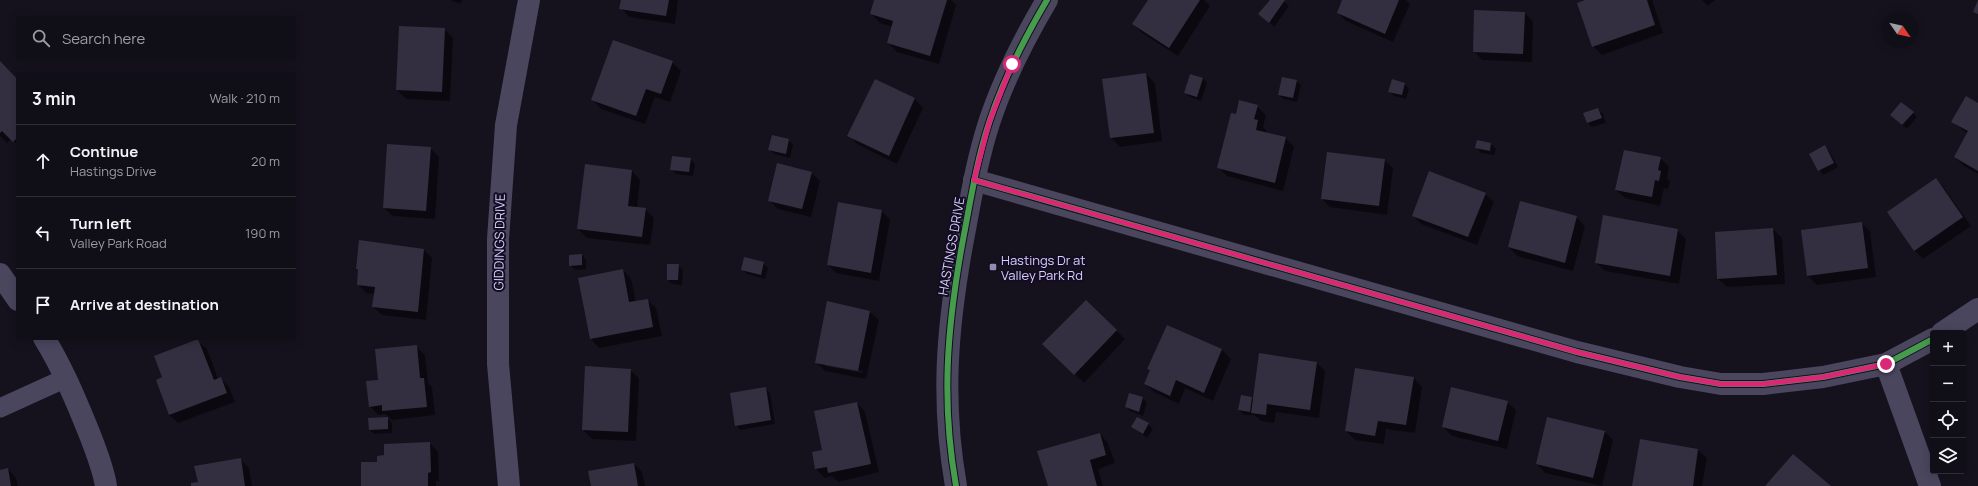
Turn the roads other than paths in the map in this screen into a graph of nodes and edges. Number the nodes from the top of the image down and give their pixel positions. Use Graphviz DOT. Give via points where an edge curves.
graph roads {
  1 [pos="529,0"];
  2 [pos="1047,0"];
  3 [pos="974,180"];
  4 [pos="0,274"];
  5 [pos="16,297"];
  6 [pos="1978,309"];
  7 [pos="1946,330"];
  8 [pos="45,340"];
  9 [pos="1930,341"];
  10 [pos="1886,364"];
  11 [pos="66,378"];
  12 [pos="0,408"];
  13 [pos="106,486"];
  14 [pos="509,486"];
  15 [pos="956,486"];
  16 [pos="1930,486"];
  1 -- 14 [label="street, GIDDINGS DRIVE" via="506,125 498,232 498,364"];
  2 -- 3 [label="street, HASTINGS DRIVE" via="1012,64 989,123"];
  3 -- 10 [label="street" via="1577,352 1680,377 1721,384 1763,384 1823,377"];
  3 -- 15 [label="street, HASTINGS DRIVE" via="954,291 947,352 946,411"];
  4 -- 5 [label="street"];
  6 -- 7 [label="street"];
  8 -- 11 [label="street"];
  9 -- 10 [label="street"];
  10 -- 16 [label="street"];
  11 -- 12 [label="lane"];
  11 -- 13 [label="street" via="94,445"];
}
